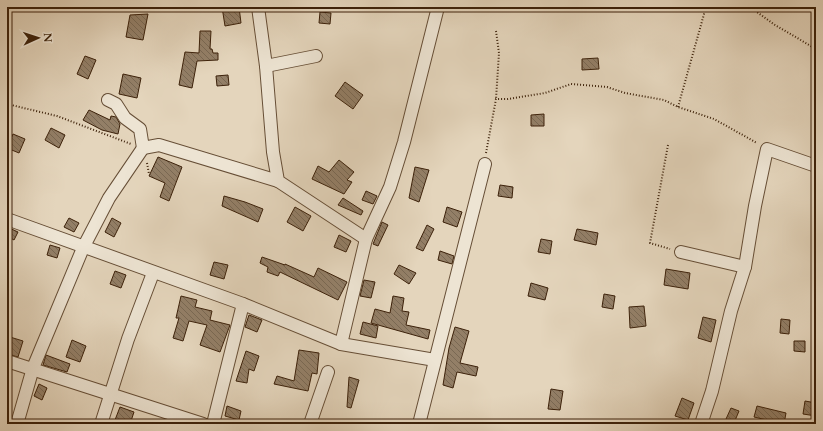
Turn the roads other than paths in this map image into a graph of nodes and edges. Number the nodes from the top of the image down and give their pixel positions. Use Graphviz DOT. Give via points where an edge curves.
graph roads {
  1 [pos="258,7"];
  2 [pos="438,7"];
  3 [pos="316,56"];
  4 [pos="266,66"];
  5 [pos="108,100"];
  6 [pos="143,148"];
  7 [pos="484,164"];
  8 [pos="816,166"];
  9 [pos="278,181"];
  10 [pos="7,219"];
  11 [pos="366,239"];
  12 [pos="83,248"];
  13 [pos="681,252"];
  14 [pos="745,267"];
  15 [pos="153,273"];
  16 [pos="243,304"];
  17 [pos="341,344"];
  18 [pos="435,360"];
  19 [pos="7,361"];
  20 [pos="33,368"];
  21 [pos="328,372"];
  22 [pos="111,394"];
  23 [pos="17,424"];
  24 [pos="101,424"];
  25 [pos="203,424"];
  26 [pos="213,424"];
  27 [pos="310,424"];
  28 [pos="419,424"];
  29 [pos="701,424"];
  1 -- 4 [label="street"];
  2 -- 11 [label="street" via="404,142 390,187"];
  3 -- 4 [label="street"];
  4 -- 9 [label="street"];
  5 -- 6 [label="street" via="116,104 125,118 140,129"];
  6 -- 9 [label="street" via="159,145"];
  6 -- 12 [label="street" via="109,198"];
  7 -- 18 [label="street"];
  8 -- 14 [label="street" via="767,148 754,206"];
  9 -- 11 [label="street"];
  10 -- 12 [label="street"];
  11 -- 17 [label="street"];
  12 -- 15 [label="street"];
  12 -- 20 [label="street"];
  13 -- 14 [label="street"];
  14 -- 29 [label="street"];
  15 -- 16 [label="street"];
  15 -- 22 [label="street"];
  16 -- 17 [label="street"];
  16 -- 26 [label="street"];
  17 -- 18 [label="street"];
  18 -- 28 [label="street"];
  19 -- 20 [label="street"];
  20 -- 22 [label="street"];
  20 -- 23 [label="street"];
  21 -- 27 [label="street"];
  22 -- 24 [label="street"];
  22 -- 25 [label="street"];
}
